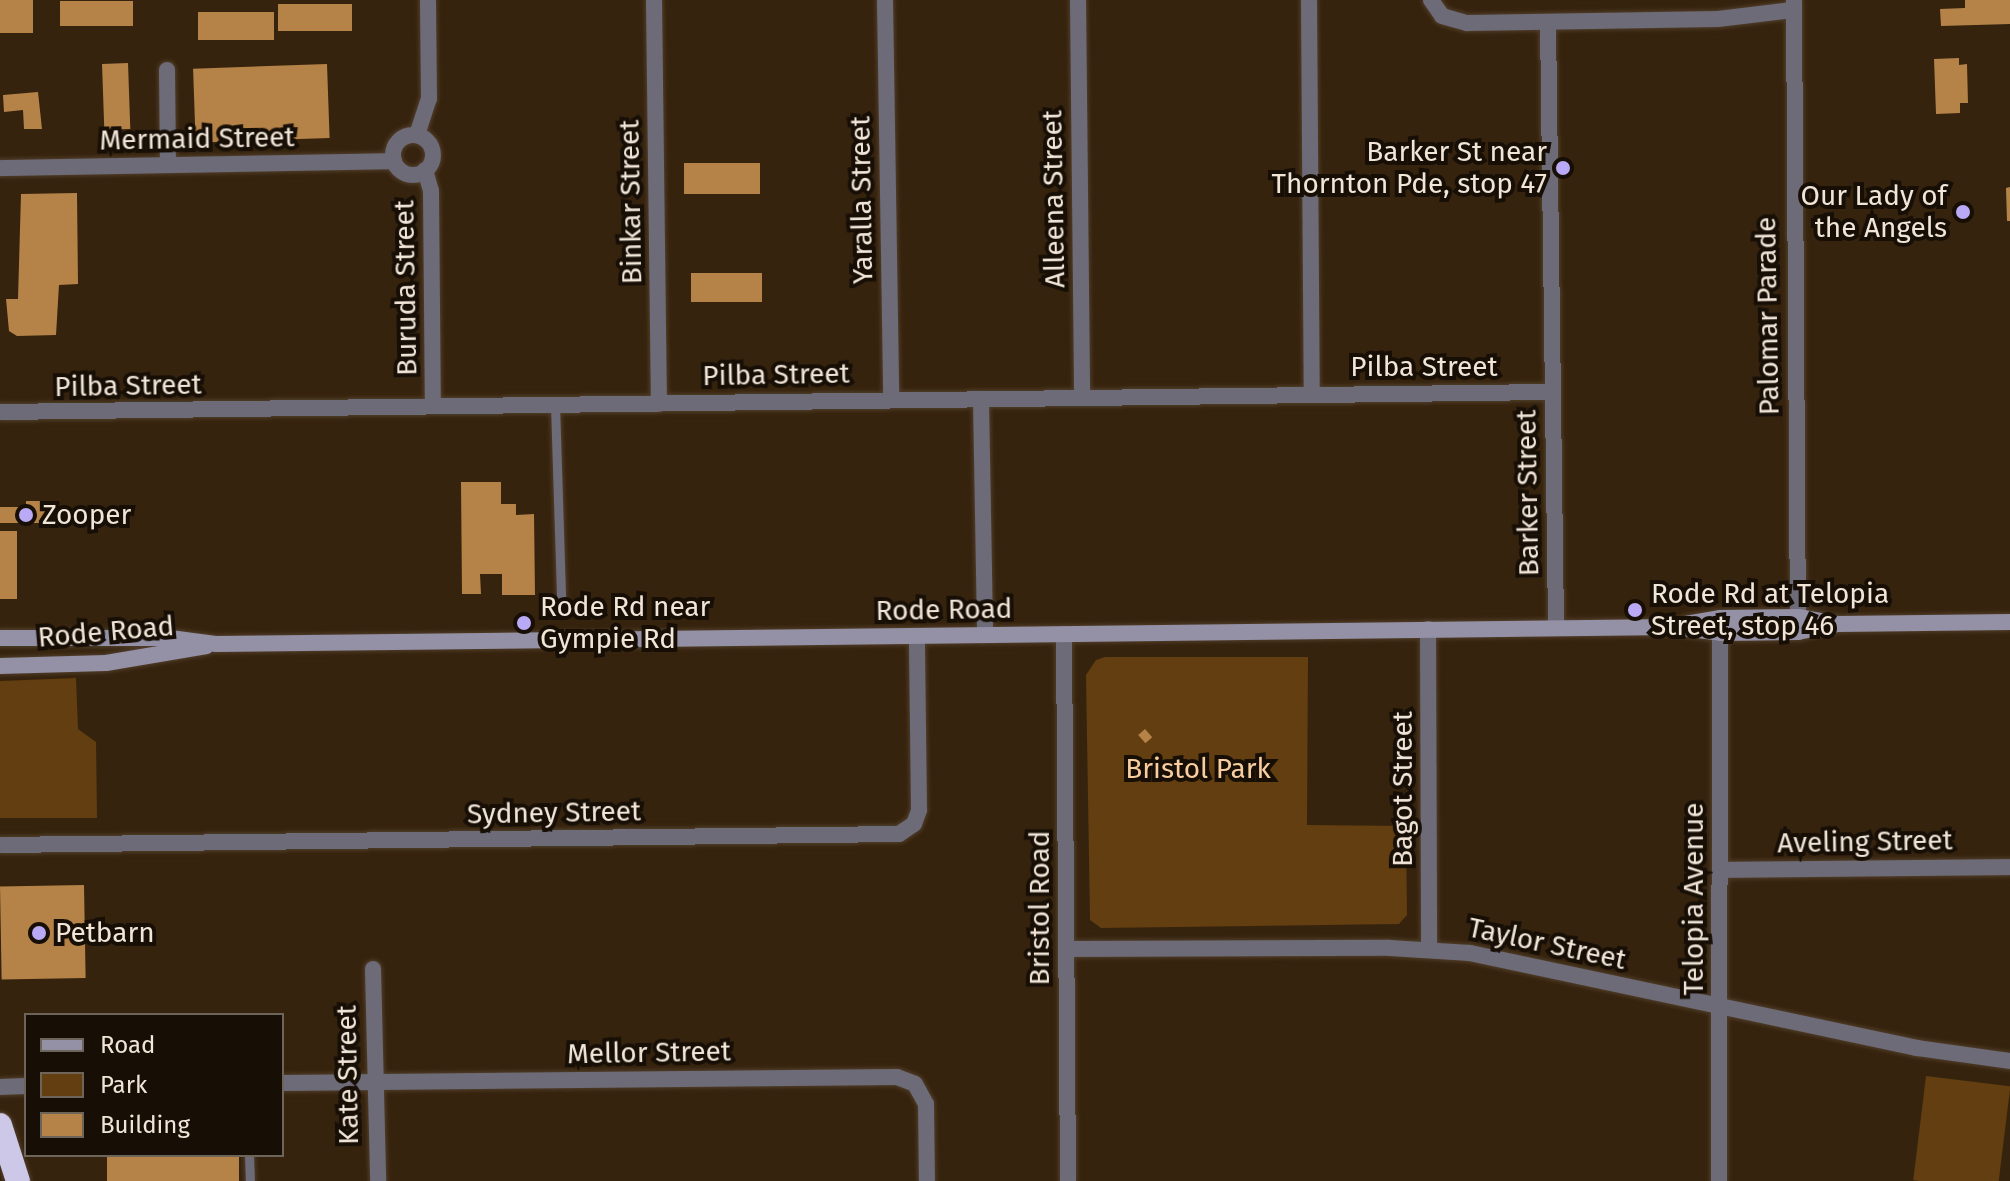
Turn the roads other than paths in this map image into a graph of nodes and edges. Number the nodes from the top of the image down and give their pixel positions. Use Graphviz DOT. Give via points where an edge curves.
graph roads {
  1 [pos="428,0"];
  2 [pos="654,0"];
  3 [pos="885,0"];
  4 [pos="1078,0"];
  5 [pos="1309,0"];
  6 [pos="1431,0"];
  7 [pos="1793,5"];
  8 [pos="1548,22"];
  9 [pos="167,70"];
  10 [pos="417,135"];
  11 [pos="394,161"];
  12 [pos="168,165"];
  13 [pos="0,168"];
  14 [pos="425,170"];
  15 [pos="1553,392"];
  16 [pos="1312,394"];
  17 [pos="1082,397"];
  18 [pos="891,399"];
  19 [pos="981,399"];
  20 [pos="555,404"];
  21 [pos="659,404"];
  22 [pos="433,405"];
  23 [pos="0,412"];
  24 [pos="561,597"];
  25 [pos="2010,622"];
  26 [pos="1798,625"];
  27 [pos="1721,626"];
  28 [pos="1556,628"];
  29 [pos="1428,629"];
  30 [pos="1064,634"];
  31 [pos="985,635"];
  32 [pos="917,636"];
  33 [pos="0,638"];
  34 [pos="216,644"];
  35 [pos="0,666"];
  36 [pos="1,846"];
  37 [pos="2010,867"];
  38 [pos="1720,870"];
  39 [pos="1429,948"];
  40 [pos="1067,949"];
  41 [pos="373,969"];
  42 [pos="1720,1007"];
  43 [pos="2010,1061"];
  44 [pos="374,1082"];
  45 [pos="284,1083"];
  46 [pos="24,1086"];
  47 [pos="0,1087"];
  48 [pos="0,1125"];
  49 [pos="249,1157"];
  50 [pos="18,1181"];
  51 [pos="250,1181"];
  52 [pos="378,1181"];
  53 [pos="927,1181"];
  54 [pos="1068,1181"];
  55 [pos="1719,1181"];
  1 -- 10 [label="street" via="429,99"];
  2 -- 21 [label="street, Binkar Street"];
  3 -- 18 [label="street, Yaralla Street"];
  4 -- 17 [label="street, Alleena Street"];
  5 -- 16 [label="street"];
  6 -- 8 [label="street" via="1442,16 1459,22"];
  7 -- 8 [label="street" via="1718,19"];
  7 -- 26 [label="street, Palomar Parade"];
  8 -- 15 [label="street, Barker Street"];
  9 -- 12 [label="street"];
  10 -- 11 [label="street" via="398,142"];
  10 -- 14 [label="street" via="431,147 432,160"];
  11 -- 12 [label="street, Mermaid Street"];
  11 -- 14 [label="street" via="407,173"];
  12 -- 13 [label="street, Mermaid Street"];
  14 -- 22 [label="street, Buruda Street" via="431,191"];
  15 -- 16 [label="street, Pilba Street"];
  15 -- 28 [label="street, Barker Street"];
  16 -- 17 [label="street, Pilba Street"];
  17 -- 19 [label="street, Pilba Street"];
  18 -- 19 [label="street, Pilba Street"];
  18 -- 21 [label="street, Pilba Street"];
  19 -- 31 [label="street"];
  20 -- 21 [label="street, Pilba Street"];
  20 -- 22 [label="street, Pilba Street"];
  20 -- 24 [label="lane"];
  22 -- 23 [label="street, Pilba Street"];
  25 -- 26 [label="main road, Rode Road"];
  26 -- 27 [label="main road, Rode Road"];
  27 -- 28 [label="main road, Rode Road"];
  27 -- 38 [label="street, Telopia Avenue"];
  28 -- 29 [label="main road, Rode Road"];
  29 -- 30 [label="main road, Rode Road"];
  29 -- 39 [label="street, Bagot Street"];
  30 -- 31 [label="main road, Rode Road"];
  30 -- 40 [label="street, Bristol Road"];
  31 -- 32 [label="main road, Rode Road"];
  32 -- 34 [label="main road, Rode Road"];
  32 -- 36 [label="street, Sydney Street" via="919,810 911,828 899,834"];
  33 -- 34 [label="main road, Rode Road" via="170,638"];
  34 -- 35 [label="main road, Rode Road" via="130,661"];
  37 -- 38 [label="street, Aveling Street"];
  38 -- 42 [label="street, Telopia Avenue"];
  39 -- 40 [label="street, Taylor Street"];
  39 -- 42 [label="street, Taylor Street"];
  40 -- 54 [label="street, Bristol Road"];
  41 -- 44 [label="street, Kate Street"];
  42 -- 43 [label="street, Taylor Street"];
  42 -- 55 [label="street, Telopia Avenue"];
  44 -- 45 [label="street, Mellor Street"];
  44 -- 52 [label="street, Kate Street"];
  44 -- 53 [label="street, Mellor Street" via="897,1077 915,1084 926,1104"];
  46 -- 47 [label="street"];
  48 -- 50 [label="highway"];
  49 -- 51 [label="lane"];
}
